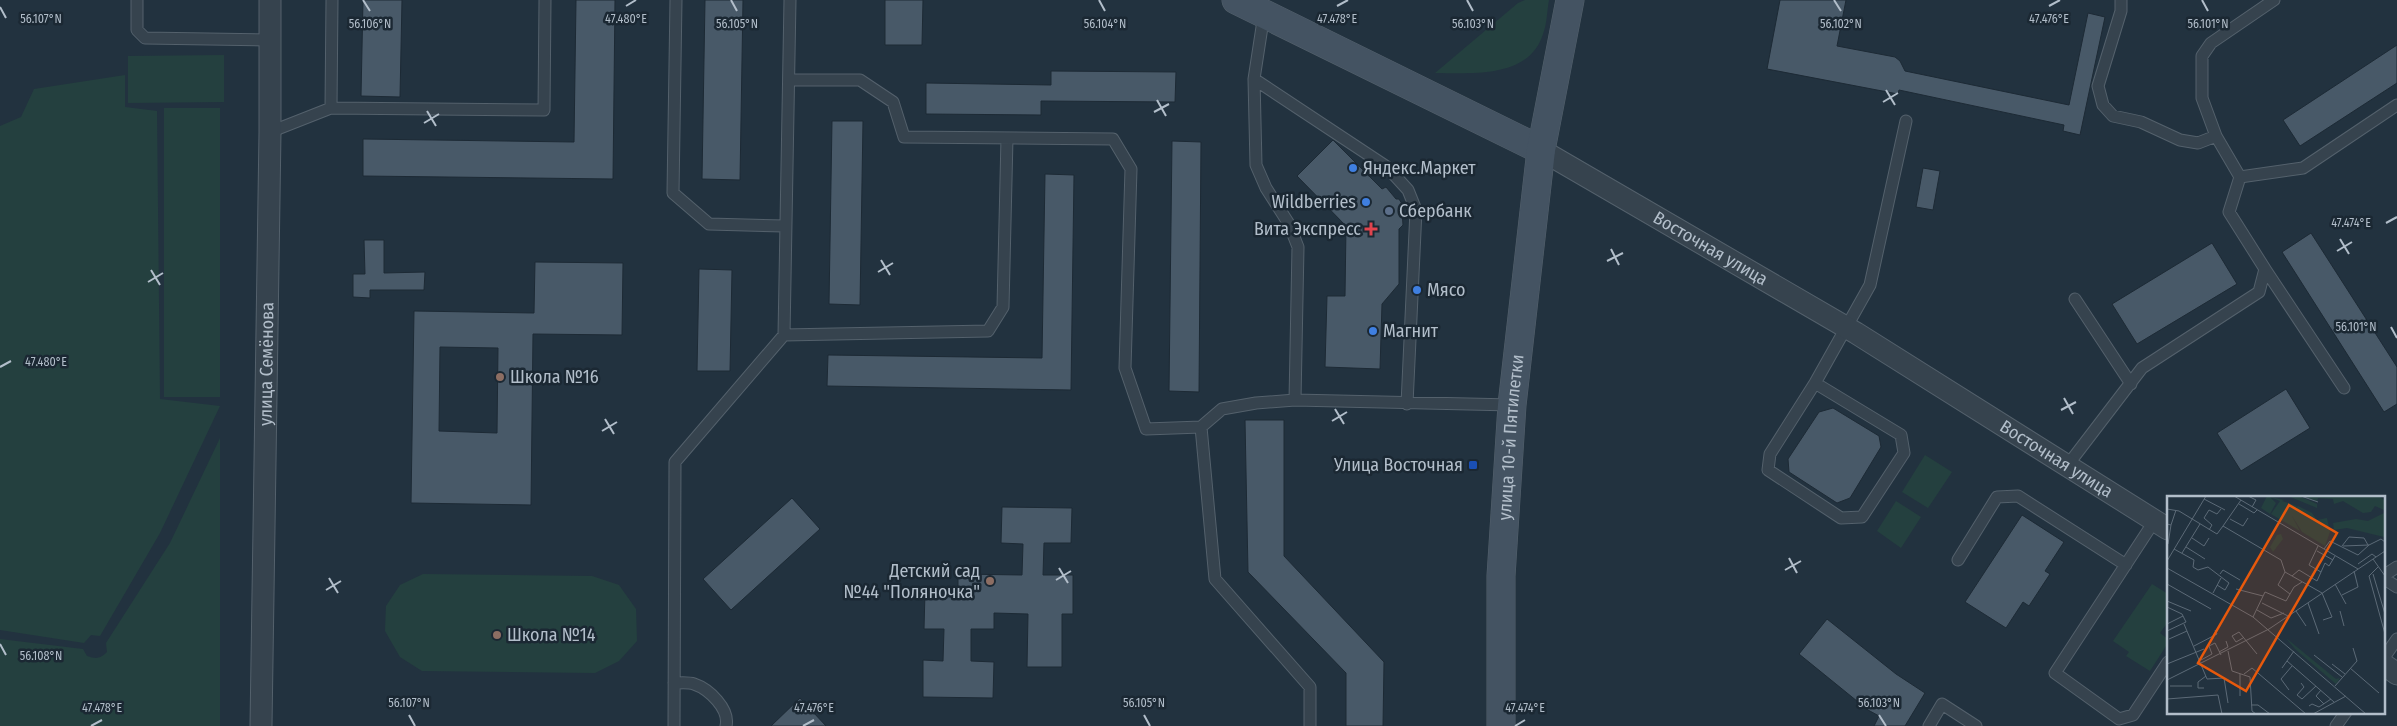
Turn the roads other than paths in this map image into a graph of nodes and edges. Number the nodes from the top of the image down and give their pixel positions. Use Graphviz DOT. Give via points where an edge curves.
graph roads {
  1 [pos="138,0"];
  2 [pos="270,0"];
  3 [pos="332,0"];
  4 [pos="545,0"];
  5 [pos="676,0"];
  6 [pos="790,0"];
  7 [pos="1236,0"];
  8 [pos="1570,0"];
  9 [pos="2121,0"];
  10 [pos="2274,0"];
  11 [pos="1264,14"];
  12 [pos="269,40"];
  13 [pos="1254,79"];
  14 [pos="789,80"];
  15 [pos="2397,105"];
  16 [pos="331,108"];
  17 [pos="1906,121"];
  18 [pos="270,132"];
  19 [pos="2216,136"];
  20 [pos="1007,138"];
  21 [pos="1542,150"];
  22 [pos="2240,177"];
  23 [pos="784,226"];
  24 [pos="2265,269"];
  25 [pos="2075,299"];
  26 [pos="1847,328"];
  27 [pos="784,335"];
  28 [pos="1815,383"];
  29 [pos="2131,384"];
  30 [pos="2344,388"];
  31 [pos="1295,400"];
  32 [pos="1406,404"];
  33 [pos="1512,406"];
  34 [pos="1201,427"];
  35 [pos="2067,466"];
  36 [pos="2161,525"];
  37 [pos="1958,560"];
  38 [pos="2126,564"];
  39 [pos="2397,568"];
  40 [pos="2384,576"];
  41 [pos="2384,578"];
  42 [pos="2397,587"];
  43 [pos="2397,639"];
  44 [pos="2384,658"];
  45 [pos="2167,664"];
  46 [pos="2384,665"];
  47 [pos="2397,674"];
  48 [pos="674,683"];
  49 [pos="261,726"];
  50 [pos="674,726"];
  51 [pos="726,726"];
  52 [pos="1310,726"];
  53 [pos="1501,726"];
  54 [pos="1928,726"];
  55 [pos="1976,726"];
  1 -- 12 [label="lane" via="137,30 145,38"];
  2 -- 12 [label="street, улица Семёнова"];
  3 -- 16 [label="lane"];
  4 -- 16 [label="lane" via="544,110"];
  5 -- 23 [label="lane" via="673,193 708,224"];
  6 -- 14 [label="lane"];
  7 -- 11 [label="main road, Восточная улица"];
  8 -- 21 [label="main road, улица 10-й Пятилетки"];
  9 -- 19 [label="lane" via="2121,11 2098,86 2102,105 2112,116 2141,122 2180,140 2198,143"];
  10 -- 19 [label="lane" via="2211,42 2202,56 2202,98"];
  11 -- 13 [label="lane"];
  11 -- 21 [label="main road, Восточная улица"];
  12 -- 18 [label="street, улица Семёнова"];
  13 -- 31 [label="lane" via="1256,165 1298,247"];
  13 -- 32 [label="lane" via="1387,167 1408,190 1416,210"];
  14 -- 20 [label="lane" via="860,80 893,102 904,137"];
  14 -- 23 [label="lane"];
  15 -- 22 [label="lane" via="2303,168"];
  16 -- 18 [label="lane"];
  17 -- 26 [label="lane" via="1870,286"];
  18 -- 49 [label="street, улица Семёнова"];
  19 -- 22 [label="lane"];
  20 -- 27 [label="lane" via="1003,307 988,331"];
  20 -- 34 [label="lane" via="1113,139 1131,170 1125,368 1146,429"];
  21 -- 26 [label="street, Восточная улица"];
  21 -- 33 [label="main road, улица 10-й Пятилетки"];
  22 -- 24 [label="lane" via="2229,212"];
  23 -- 27 [label="lane"];
  24 -- 29 [label="lane" via="2259,292 2142,368"];
  24 -- 30 [label="lane"];
  25 -- 29 [label="lane"];
  26 -- 28 [label="lane"];
  26 -- 35 [label="street, Восточная улица"];
  27 -- 48 [label="lane" via="675,462"];
  28 -- 28 [label="lane" via="1770,454 1768,470 1841,518 1862,517 1904,453 1901,435"];
  29 -- 35 [label="lane"];
  31 -- 32 [label="lane"];
  31 -- 34 [label="lane" via="1222,409"];
  32 -- 33 [label="lane"];
  33 -- 53 [label="main road, улица 10-й Пятилетки" via="1501,576"];
  34 -- 52 [label="lane" via="1215,579 1310,687"];
  35 -- 36 [label="street, Восточная улица"];
  36 -- 38 [label="lane"];
  37 -- 38 [label="lane" via="1997,497 2018,496"];
  38 -- 45 [label="lane" via="2055,674 2119,719 2133,715"];
  39 -- 40 [label="lane"];
  41 -- 42 [label="lane"];
  43 -- 44 [label="lane"];
  46 -- 47 [label="street"];
  48 -- 50 [label="lane"];
  48 -- 51 [label="lane" via="694,684 710,694 723,708"];
  54 -- 55 [label="lane" via="1942,704"];
}
